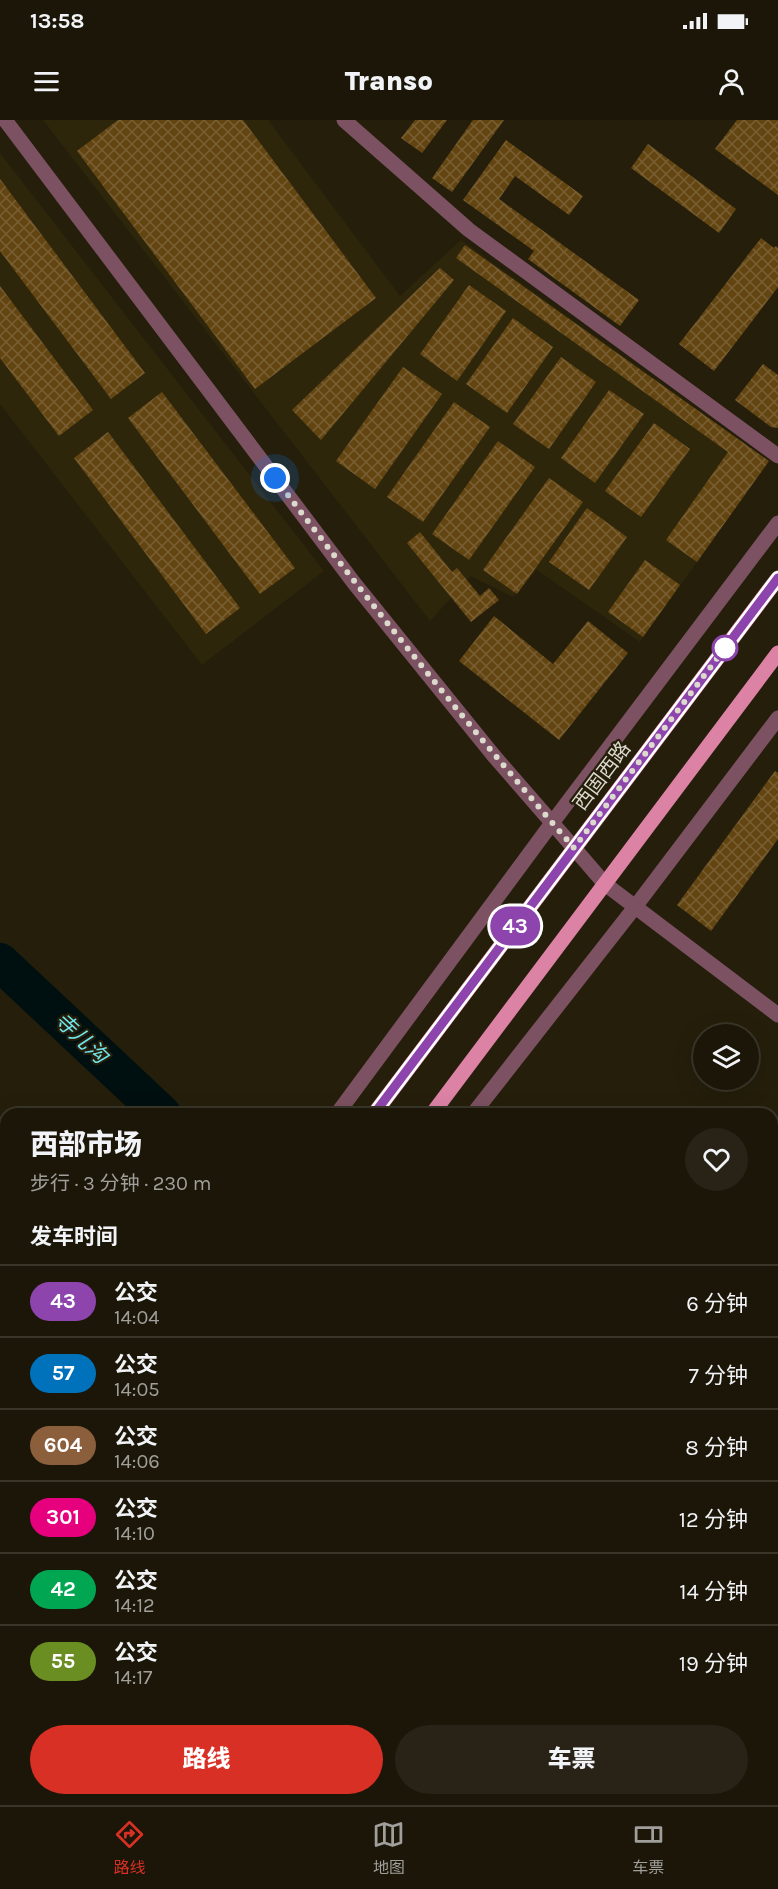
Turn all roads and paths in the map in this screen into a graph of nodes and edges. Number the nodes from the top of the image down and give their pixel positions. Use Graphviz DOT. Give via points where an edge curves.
graph roads {
  1 [pos="5,120"];
  2 [pos="344,120"];
  3 [pos="778,456"];
  4 [pos="778,523"];
  5 [pos="778,578"];
  6 [pos="778,653"];
  7 [pos="778,718"];
  8 [pos="552,823"];
  9 [pos="574,848"];
  10 [pos="605,884"];
  11 [pos="635,907"];
  12 [pos="778,1015"];
  13 [pos="341,1108"];
  14 [pos="379,1108"];
  15 [pos="437,1108"];
  16 [pos="478,1108"];
  1 -- 8 [label="street" via="354,583"];
  2 -- 3 [label="street" via="469,230"];
  4 -- 8 [label="street"];
  5 -- 9 [label="main road, 西固西路"];
  6 -- 10 [label="main road"];
  7 -- 11 [label="street"];
  8 -- 9 [label="street"];
  8 -- 13 [label="street"];
  9 -- 10 [label="street"];
  9 -- 14 [label="main road, 西固西路"];
  10 -- 11 [label="street"];
  10 -- 15 [label="main road"];
  11 -- 12 [label="street"];
  11 -- 16 [label="street"];
}
